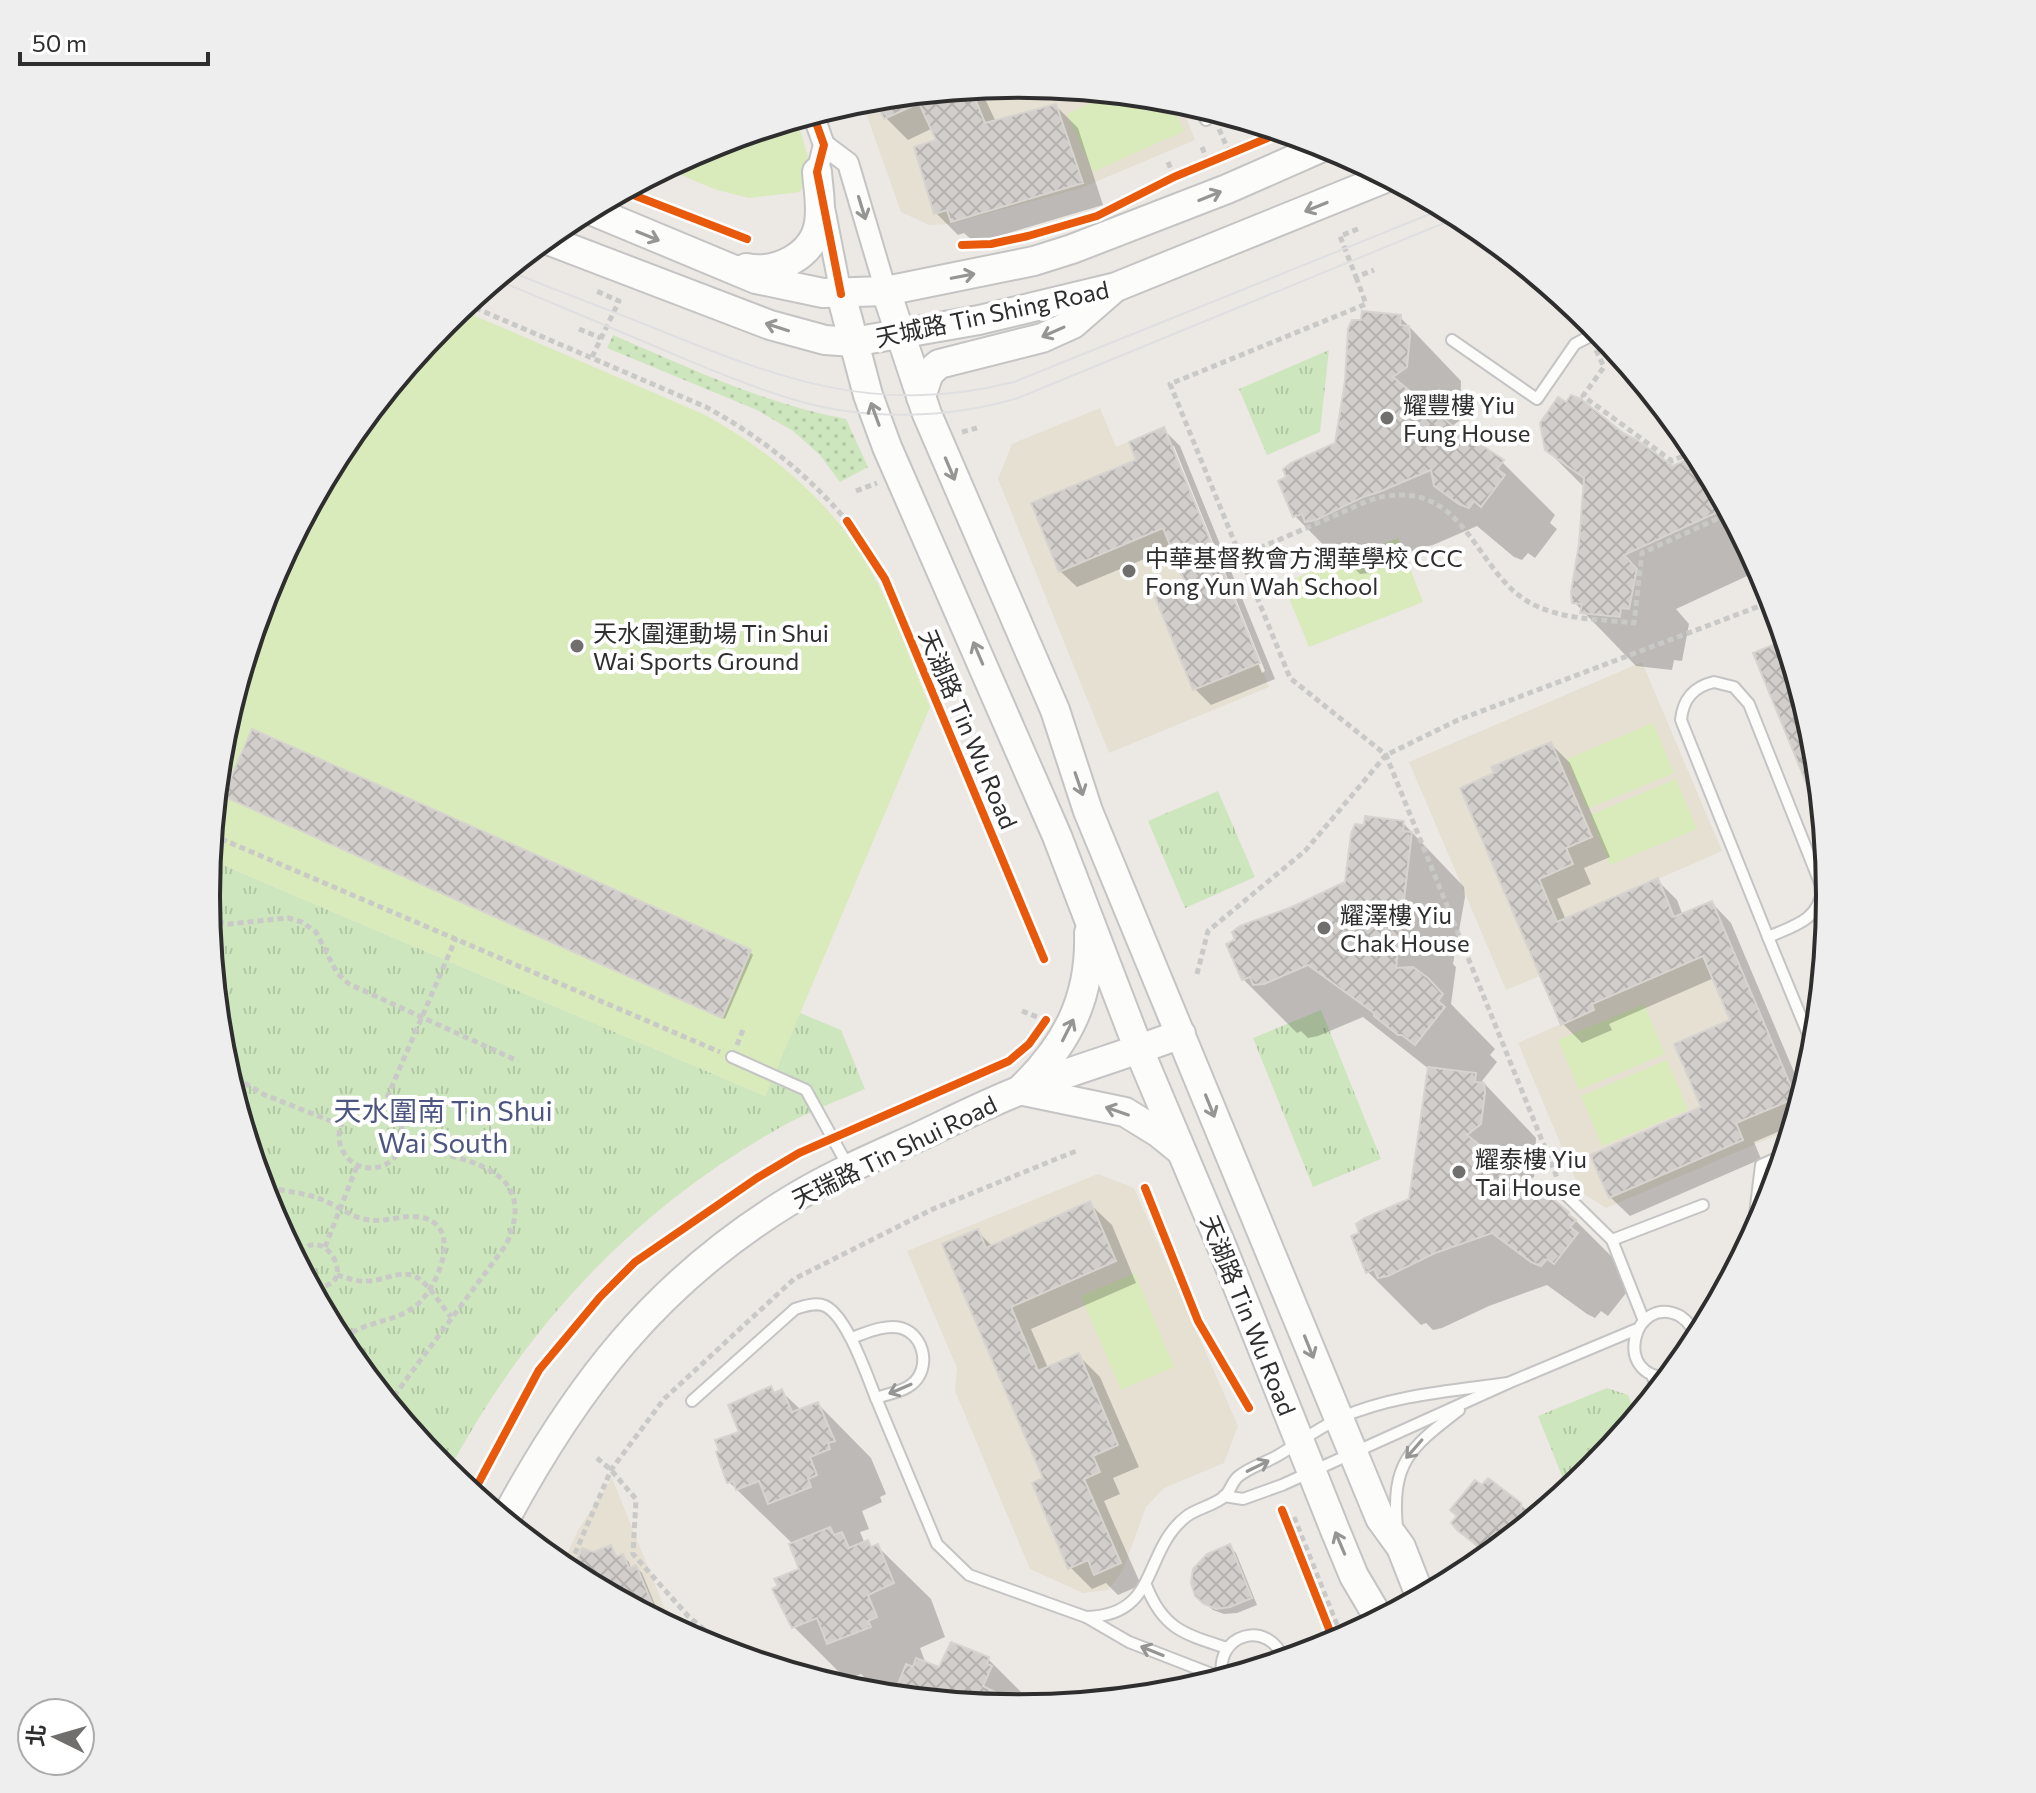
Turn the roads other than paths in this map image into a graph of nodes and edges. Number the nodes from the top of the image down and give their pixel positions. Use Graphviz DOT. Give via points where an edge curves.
graph roads {
  1 [pos="815,124"];
  2 [pos="1309,153"];
  3 [pos="820,158"];
  4 [pos="1375,182"];
  5 [pos="603,215"];
  6 [pos="558,244"];
  7 [pos="710,260"];
  8 [pos="1116,287"];
  9 [pos="886,291"];
  10 [pos="841,294"];
  11 [pos="900,336"];
  12 [pos="1587,337"];
  13 [pos="1452,340"];
  14 [pos="853,342"];
  15 [pos="921,397"];
  16 [pos="1816,872"];
  17 [pos="1816,908"];
  18 [pos="1089,919"];
  19 [pos="1768,937"];
  20 [pos="1805,1028"];
  21 [pos="1181,1034"];
  22 [pos="1139,1050"];
  23 [pos="732,1057"];
  24 [pos="1020,1091"];
  25 [pos="1182,1152"];
  26 [pos="1771,1161"];
  27 [pos="849,1168"];
  28 [pos="1563,1192"];
  29 [pos="1757,1200"];
  30 [pos="1703,1205"];
  31 [pos="1612,1240"];
  32 [pos="1641,1325"];
  33 [pos="1691,1326"];
  34 [pos="851,1338"];
  35 [pos="1652,1375"];
  36 [pos="1656,1375"];
  37 [pos="1654,1379"];
  38 [pos="1508,1383"];
  39 [pos="876,1398"];
  40 [pos="1473,1398"];
  41 [pos="692,1401"];
  42 [pos="1338,1419"];
  43 [pos="1299,1442"];
  44 [pos="1353,1452"];
  45 [pos="1311,1473"];
  46 [pos="1224,1496"];
  47 [pos="509,1511"];
  48 [pos="1401,1547"];
  49 [pos="1146,1585"];
  50 [pos="1417,1588"];
  51 [pos="1375,1611"];
  52 [pos="1086,1617"];
  53 [pos="1227,1648"];
  54 [pos="1280,1651"];
  55 [pos="1220,1669"];
  56 [pos="1206,1673"];
  1 -- 3 [label="street"];
  9 -- 2 [label="main road, 天城路 Tin Shing Road, one-way" via="1072,249"];
  3 -- 7 [label="main road" via="819,226 796,258 759,271"];
  3 -- 9 [label="street, one-way" via="848,163"];
  3 -- 10 [label="street"];
  4 -- 8 [label="main road, 天城路 Tin Shing Road, one-way"];
  5 -- 7 [label="main road, 天城路 Tin Shing Road, one-way"];
  14 -- 6 [label="main road, 天城路 Tin Shing Road, one-way" via="770,325"];
  7 -- 10 [label="main road, 天城路 Tin Shing Road" via="756,279"];
  8 -- 11 [label="main road, 天城路 Tin Shing Road"];
  8 -- 15 [label="main road, one-way" via="1073,324 1042,338 939,364 929,373"];
  9 -- 10 [label="main road, 天城路 Tin Shing Road"];
  9 -- 11 [label="main road, 天湖路 Tin Wu Road"];
  10 -- 14 [label="main road, 天湖路 Tin Wu Road"];
  11 -- 14 [label="main road, 天城路 Tin Shing Road"];
  11 -- 15 [label="main road, 天湖路 Tin Wu Road"];
  12 -- 13 [label="lane" via="1575,344 1537,399"];
  18 -- 14 [label="main road, 天湖路 Tin Wu Road, one-way" via="887,447"];
  15 -- 21 [label="main road, 天湖路 Tin Wu Road, one-way" via="1055,710 1088,811"];
  16 -- 19 [label="lane" via="1749,704 1734,687 1714,682 1693,691 1681,720"];
  17 -- 19 [label="lane" via="1810,917"];
  18 -- 22 [label="main road, 天湖路 Tin Wu Road"];
  24 -- 18 [label="main road, one-way" via="1068,1033 1079,1006 1090,952"];
  19 -- 20 [label="lane"];
  21 -- 22 [label="main road, 天瑞路 Tin Shui Road"];
  21 -- 42 [label="main road, 天湖路 Tin Wu Road, one-way"];
  22 -- 24 [label="main road, 天瑞路 Tin Shui Road"];
  22 -- 25 [label="main road, 天湖路 Tin Wu Road"];
  23 -- 27 [label="lane" via="806,1090"];
  25 -- 24 [label="main road, one-way" via="1125,1112"];
  24 -- 27 [label="main road, 天瑞路 Tin Shui Road"];
  25 -- 43 [label="main road, 天湖路 Tin Wu Road"];
  26 -- 29 [label="lane" via="1761,1165"];
  27 -- 47 [label="main road, 天瑞路 Tin Shui Road" via="786,1203 712,1255 644,1316 595,1374"];
  28 -- 31 [label="lane"];
  30 -- 31 [label="lane"];
  31 -- 32 [label="lane"];
  32 -- 33 [label="lane" via="1653,1315 1674,1314"];
  32 -- 35 [label="lane" via="1633,1350"];
  32 -- 38 [label="lane"];
  34 -- 39 [label="lane"];
  34 -- 39 [label="lane, one-way" via="900,1328 923,1350 919,1377 910,1386"];
  34 -- 41 [label="lane" via="833,1312 804,1305"];
  35 -- 36 [label="lane"];
  35 -- 37 [label="lane"];
  38 -- 40 [label="lane"];
  38 -- 42 [label="lane" via="1383,1402"];
  39 -- 52 [label="lane" via="937,1544 969,1575"];
  40 -- 44 [label="lane"];
  40 -- 48 [label="lane, one-way" via="1412,1449 1401,1466 1395,1506"];
  42 -- 43 [label="lane"];
  42 -- 44 [label="main road, 天湖路 Tin Wu Road"];
  43 -- 45 [label="main road, 天湖路 Tin Wu Road"];
  46 -- 43 [label="lane, one-way" via="1236,1477"];
  44 -- 45 [label="lane"];
  44 -- 48 [label="main road, 天湖路 Tin Wu Road" via="1380,1518"];
  45 -- 46 [label="lane" via="1243,1499"];
  51 -- 45 [label="main road, 天湖路 Tin Wu Road, one-way" via="1354,1576"];
  46 -- 49 [label="lane" via="1177,1523"];
  48 -- 50 [label="main road, 天湖路 Tin Wu Road"];
  49 -- 52 [label="lane" via="1118,1612"];
  49 -- 53 [label="lane" via="1162,1618 1175,1629"];
  56 -- 52 [label="lane, one-way" via="1129,1642"];
  53 -- 54 [label="lane" via="1243,1636 1263,1636"];
  53 -- 55 [label="lane"];
}
